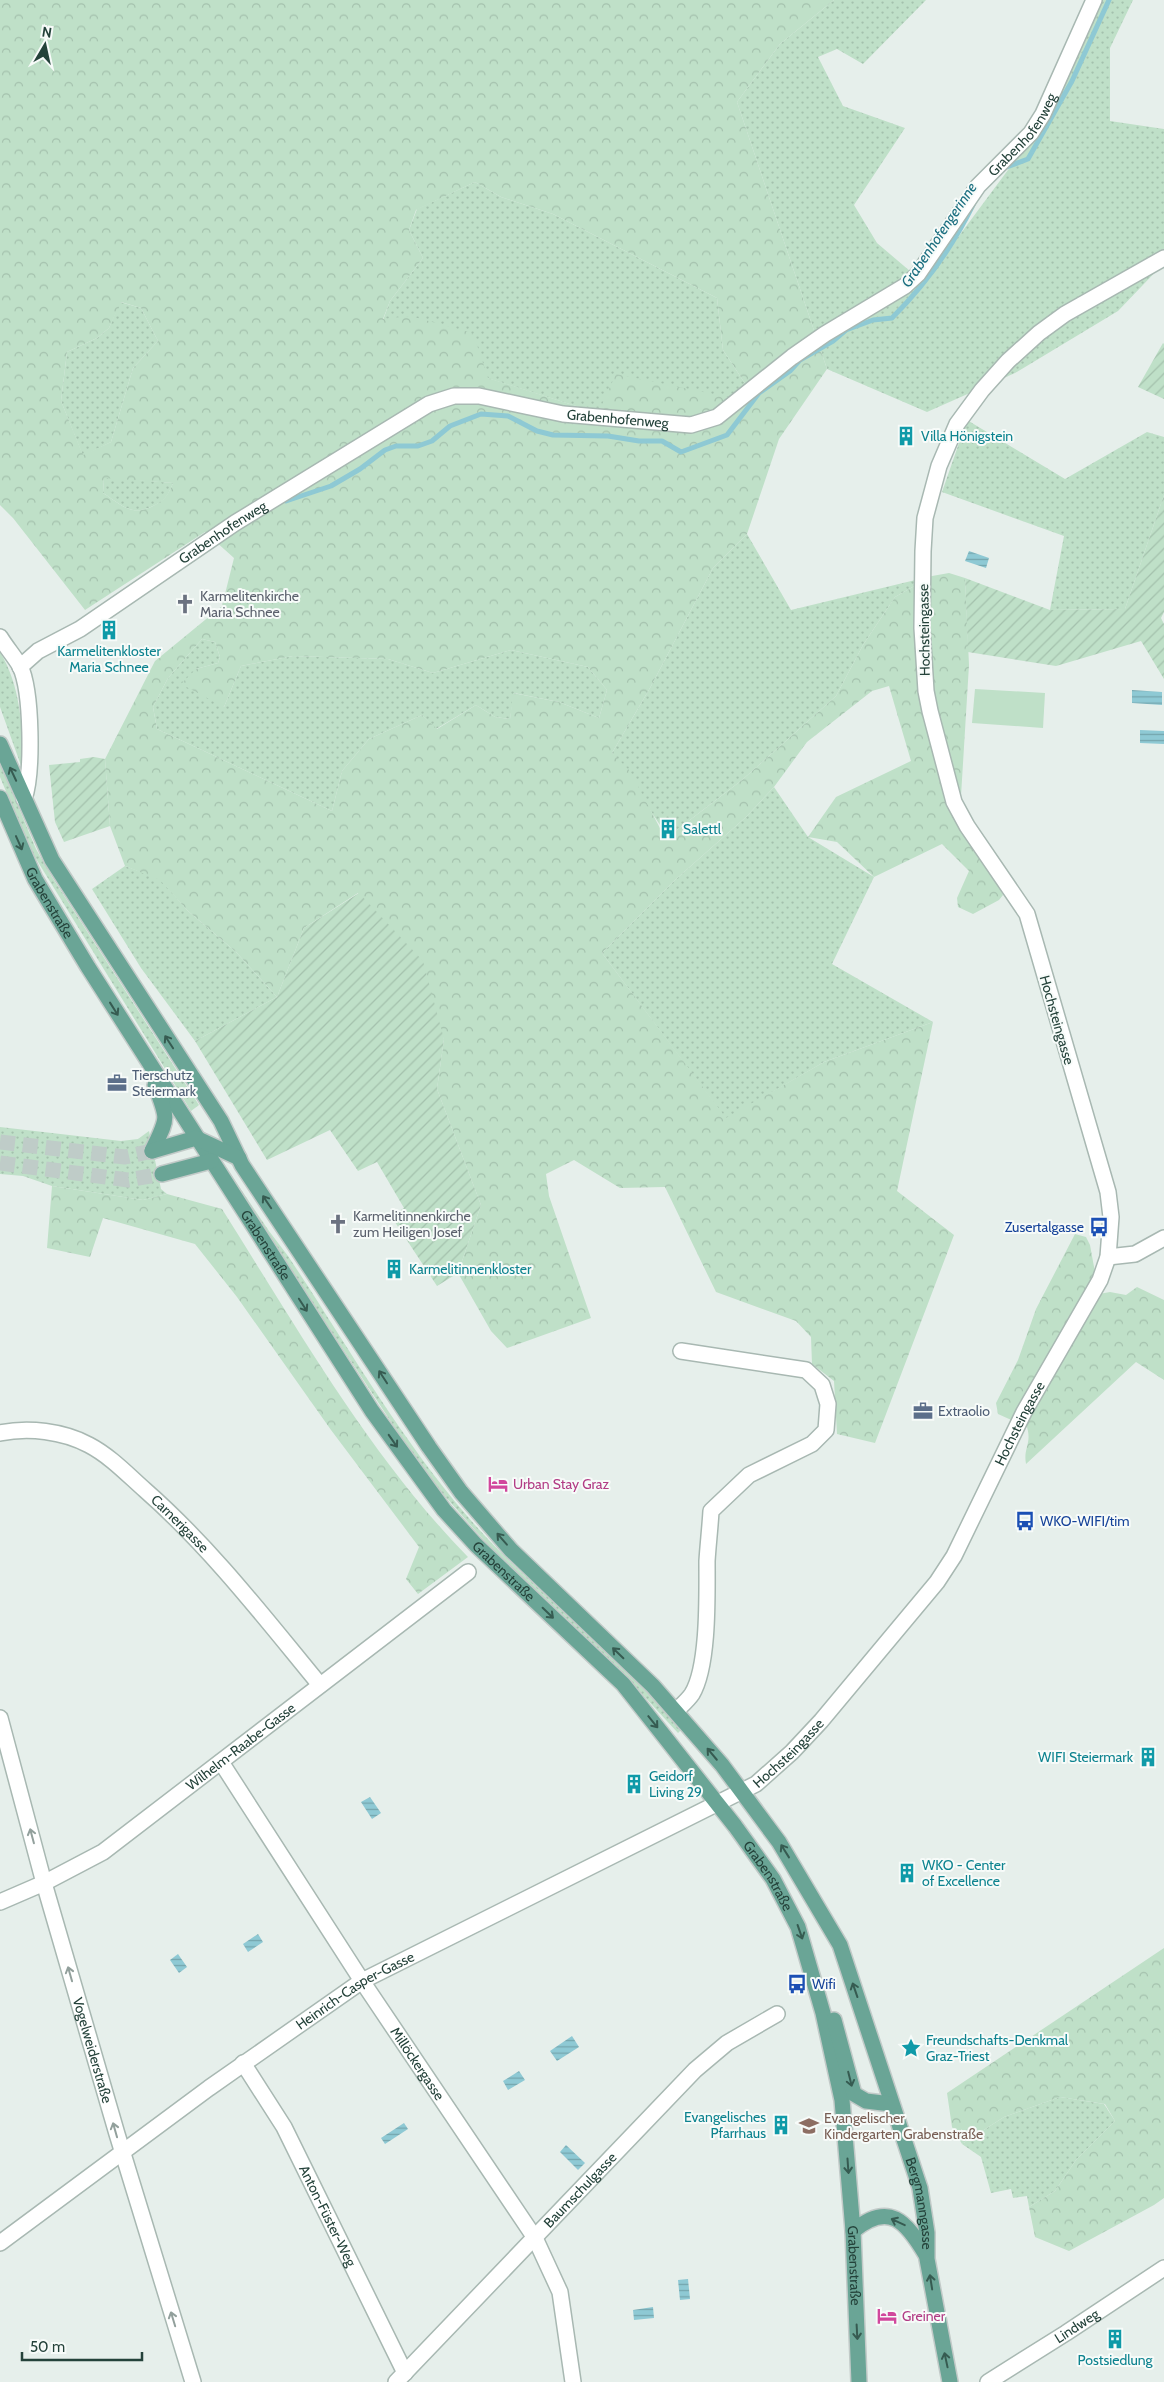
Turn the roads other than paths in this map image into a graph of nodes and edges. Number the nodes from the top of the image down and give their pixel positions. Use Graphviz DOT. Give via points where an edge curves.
graph roads {
  1 [pos="1094,0"];
  2 [pos="1164,258"];
  3 [pos="0,638"];
  4 [pos="20,667"];
  5 [pos="0,744"];
  6 [pos="0,798"];
  7 [pos="24,799"];
  8 [pos="146,1061"];
  9 [pos="221,1121"];
  10 [pos="196,1138"];
  11 [pos="214,1146"];
  12 [pos="239,1158"];
  13 [pos="211,1162"];
  14 [pos="162,1174"];
  15 [pos="1164,1238"];
  16 [pos="1108,1257"];
  17 [pos="681,1351"];
  18 [pos="0,1432"];
  19 [pos="468,1572"];
  20 [pos="320,1685"];
  21 [pos="676,1711"];
  22 [pos="1,1720"];
  23 [pos="221,1762"];
  24 [pos="743,1792"];
  25 [pos="718,1803"];
  26 [pos="44,1883"];
  27 [pos="810,1893"];
  28 [pos="0,1902"];
  29 [pos="362,1981"];
  30 [pos="820,2002"];
  31 [pos="777,2014"];
  32 [pos="243,2064"];
  33 [pos="891,2104"];
  34 [pos="122,2153"];
  35 [pos="852,2231"];
  36 [pos="535,2238"];
  37 [pos="0,2243"];
  38 [pos="928,2259"];
  39 [pos="1164,2268"];
  40 [pos="401,2377"];
  41 [pos="188,2381"];
  42 [pos="573,2382"];
  43 [pos="859,2382"];
  44 [pos="950,2382"];
  45 [pos="988,2382"];
  1 -- 4 [label="street, Grabenhofenweg" via="1043,114 1031,133 978,186 918,274 905,286 811,343 717,417 691,425 669,425 562,414 478,396 454,396 429,404 235,523 80,629 38,651"];
  2 -- 16 [label="street, Hochsteingasse" via="1065,314 1008,361 982,390 958,424 939,466 925,518 923,551 922,637 930,711 954,802 1027,914 1108,1192 1111,1217"];
  3 -- 4 [label="street"];
  4 -- 7 [label="street" via="28,708 28,788"];
  7 -- 5 [label="main road, Grabenstraße, one-way"];
  6 -- 8 [label="main road, Grabenstraße, one-way" via="35,880"];
  9 -- 7 [label="main road, Grabenstraße, one-way" via="65,882"];
  8 -- 10 [label="main road, Grabenstraße"];
  8 -- 10 [label="main road" via="167,1115 152,1151"];
  9 -- 11 [label="main road"];
  9 -- 12 [label="main road, Grabenstraße"];
  10 -- 11 [label="main road"];
  10 -- 13 [label="main road, Grabenstraße"];
  11 -- 12 [label="main road"];
  11 -- 13 [label="main road"];
  21 -- 12 [label="main road, Grabenstraße, one-way" via="511,1550 461,1492"];
  13 -- 14 [label="main road"];
  13 -- 25 [label="main road, Grabenstraße, one-way" via="372,1411 439,1503 496,1566 623,1684"];
  15 -- 16 [label="street" via="1135,1254"];
  16 -- 24 [label="street, Hochsteingasse" via="1100,1280 1024,1412 954,1556 937,1582 822,1722 764,1778"];
  17 -- 21 [label="street" via="806,1370 822,1385 828,1404 826,1430 812,1444 749,1475 711,1511 703,1650 694,1688"];
  18 -- 20 [label="street, Carnerigasse" via="30,1430 65,1435 108,1456 210,1552"];
  19 -- 20 [label="street, Wilhelm-Raabe-Gasse"];
  20 -- 23 [label="street, Wilhelm-Raabe-Gasse"];
  24 -- 21 [label="main road, Grabenstraße, one-way"];
  26 -- 22 [label="street, Vogelweiderstraße, one-way"];
  23 -- 26 [label="street, Wilhelm-Raabe-Gasse" via="103,1852"];
  23 -- 29 [label="street, Millöckergasse"];
  24 -- 25 [label="street, Heinrich-Casper-Gasse"];
  27 -- 24 [label="main road, Grabenstraße, one-way"];
  25 -- 29 [label="street, Heinrich-Casper-Gasse"];
  25 -- 30 [label="main road, Grabenstraße, one-way" via="773,1879 798,1927"];
  26 -- 28 [label="street, Wilhelm-Raabe-Gasse"];
  34 -- 26 [label="street, Vogelweiderstraße, one-way"];
  33 -- 27 [label="main road, Bergmanngasse, one-way" via="840,1945"];
  29 -- 32 [label="street, Heinrich-Casper-Gasse"];
  29 -- 36 [label="street, Millöckergasse"];
  30 -- 33 [label="main road, one-way" via="836,2024 854,2094 866,2101"];
  30 -- 35 [label="main road, Grabenstraße, one-way" via="842,2100"];
  31 -- 36 [label="street, Baumschulgasse" via="727,2043 695,2070"];
  32 -- 34 [label="street, Heinrich-Casper-Gasse"];
  32 -- 40 [label="street, Anton-Füster-Weg" via="284,2127"];
  33 -- 38 [label="main road, Bergmanngasse" via="920,2188"];
  34 -- 37 [label="street, Heinrich-Casper-Gasse"];
  41 -- 34 [label="street, Vogelweiderstraße, one-way"];
  38 -- 35 [label="main road, one-way" via="902,2221 885,2217 867,2219"];
  35 -- 43 [label="main road, Grabenstraße, one-way"];
  36 -- 40 [label="street, Baumschulgasse"];
  36 -- 42 [label="street, Millöckergasse" via="560,2292"];
  44 -- 38 [label="main road, Bergmanngasse, one-way"];
  39 -- 45 [label="street, Lindweg"];
}
